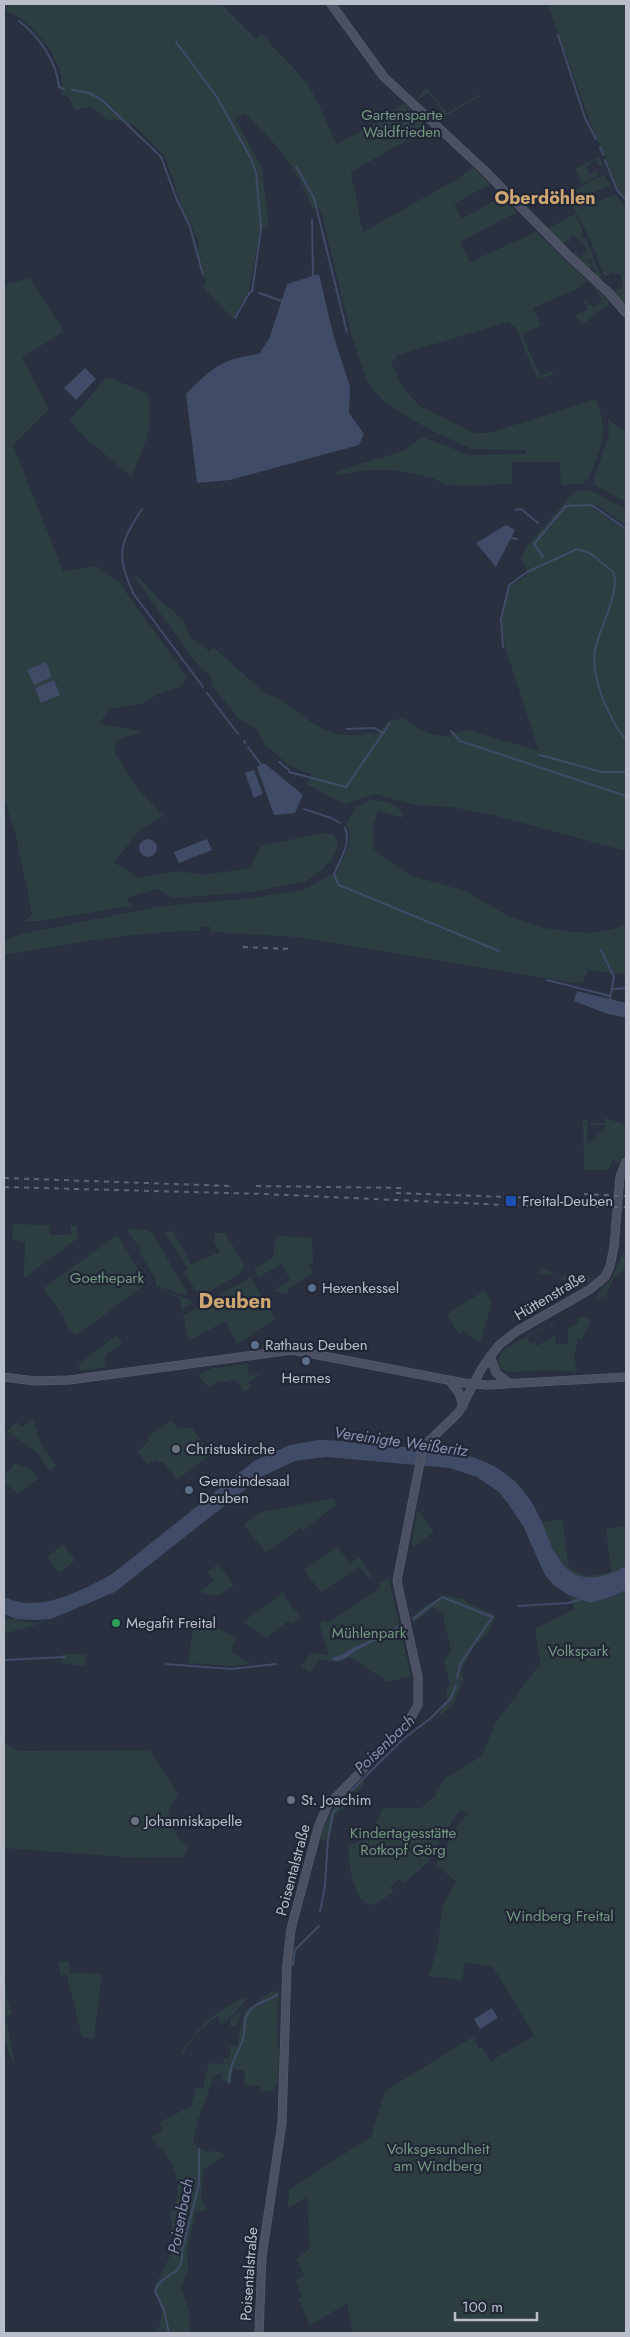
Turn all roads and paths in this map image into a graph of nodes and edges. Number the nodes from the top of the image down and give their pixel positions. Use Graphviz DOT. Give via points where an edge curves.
graph roads {
  1 [pos="331,4"];
  2 [pos="626,313"];
  3 [pos="626,1162"];
  4 [pos="490,1356"];
  5 [pos="4,1377"];
  6 [pos="626,1377"];
  7 [pos="450,1381"];
  8 [pos="509,1383"];
  9 [pos="474,1384"];
  10 [pos="463,1406"];
  11 [pos="259,2333"];
  1 -- 2 [label="main road" via="389,81 484,170"];
  3 -- 4 [label="main road, Hüttenstraße" via="620,1177 617,1233 605,1276 588,1290 507,1338"];
  4 -- 8 [label="main road" via="496,1373"];
  4 -- 9 [label="main road, Hüttenstraße"];
  5 -- 7 [label="main road" via="35,1381 69,1380 292,1350"];
  6 -- 8 [label="main road"];
  7 -- 9 [label="main road"];
  7 -- 10 [label="main road"];
  8 -- 9 [label="main road"];
  9 -- 10 [label="main road, Poisentalstraße"];
  10 -- 11 [label="main road, Poisentalstraße" via="423,1448 396,1581 418,1678 418,1705 406,1726 327,1806 291,1929 282,2123 262,2256"];
}
